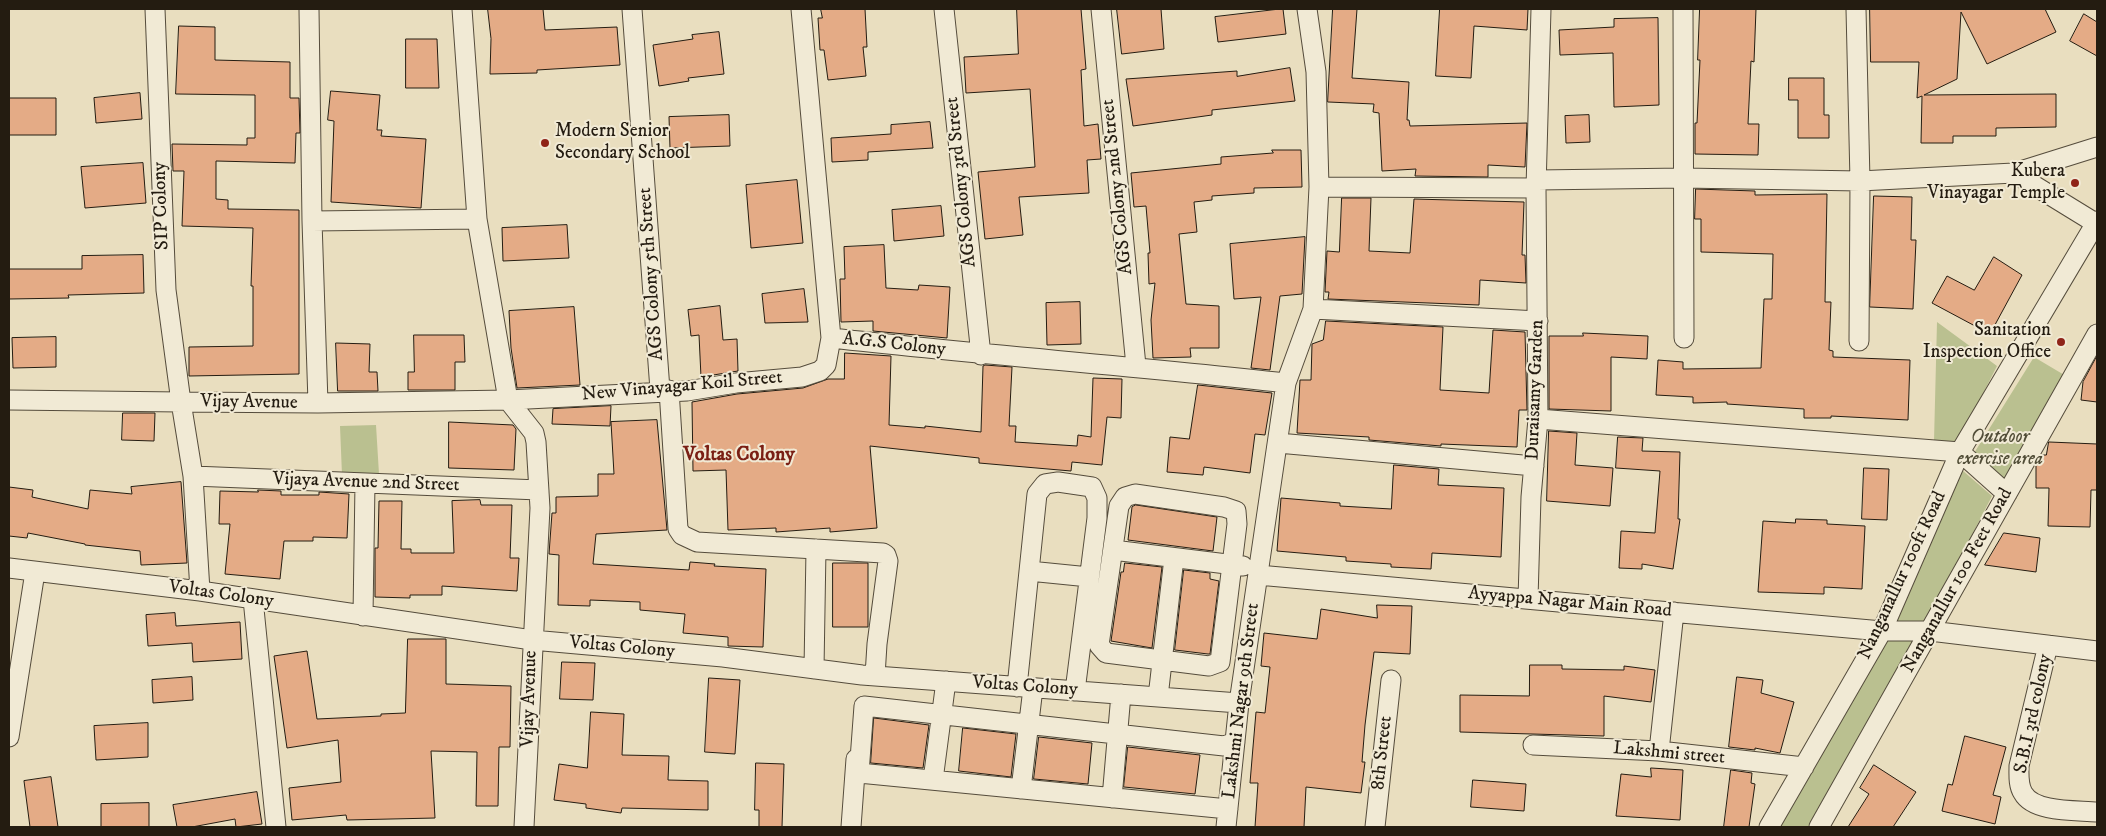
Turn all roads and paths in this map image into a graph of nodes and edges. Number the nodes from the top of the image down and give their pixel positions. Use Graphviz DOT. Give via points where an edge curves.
graph roads {
  1 [pos="155,9"];
  2 [pos="310,9"];
  3 [pos="462,9"];
  4 [pos="632,9"];
  5 [pos="801,9"];
  6 [pos="944,9"];
  7 [pos="1100,9"];
  8 [pos="1307,9"];
  9 [pos="1541,9"];
  10 [pos="1683,9"];
  11 [pos="1856,9"];
  12 [pos="2097,147"];
  13 [pos="2014,173"];
  14 [pos="1683,178"];
  15 [pos="1860,181"];
  16 [pos="1537,184"];
  17 [pos="1319,187"];
  18 [pos="477,219"];
  19 [pos="312,221"];
  20 [pos="2097,223"];
  21 [pos="1313,309"];
  22 [pos="1538,321"];
  23 [pos="2097,334"];
  24 [pos="831,338"];
  25 [pos="1684,338"];
  26 [pos="1859,341"];
  27 [pos="981,355"];
  28 [pos="1136,366"];
  29 [pos="1286,383"];
  30 [pos="665,390"];
  31 [pos="9,400"];
  32 [pos="508,400"];
  33 [pos="181,402"];
  34 [pos="318,403"];
  35 [pos="1538,419"];
  36 [pos="1278,444"];
  37 [pos="1960,452"];
  38 [pos="1534,466"];
  39 [pos="193,476"];
  40 [pos="365,483"];
  41 [pos="539,490"];
  42 [pos="2007,494"];
  43 [pos="816,549"];
  44 [pos="1113,550"];
  45 [pos="1174,558"];
  46 [pos="1232,564"];
  47 [pos="9,568"];
  48 [pos="1029,570"];
  49 [pos="1258,571"];
  50 [pos="35,572"];
  51 [pos="1089,577"];
  52 [pos="200,591"];
  53 [pos="253,599"];
  54 [pos="1528,599"];
  55 [pos="1674,612"];
  56 [pos="363,616"];
  57 [pos="1882,631"];
  58 [pos="1930,631"];
  59 [pos="532,640"];
  60 [pos="2048,646"];
  61 [pos="2097,650"];
  62 [pos="1162,660"];
  63 [pos="814,669"];
  64 [pos="869,675"];
  65 [pos="1391,680"];
  66 [pos="946,681"];
  67 [pos="1025,687"];
  68 [pos="1075,691"];
  69 [pos="1121,694"];
  70 [pos="1158,697"];
  71 [pos="1239,703"];
  72 [pos="942,715"];
  73 [pos="1028,724"];
  74 [pos="1118,734"];
  75 [pos="9,737"];
  76 [pos="1235,742"];
  77 [pos="1533,745"];
  78 [pos="1659,752"];
  79 [pos="1804,767"];
  80 [pos="933,780"];
  81 [pos="1021,789"];
  82 [pos="1112,798"];
  83 [pos="2097,812"];
  84 [pos="1227,818"];
  85 [pos="276,827"];
  86 [pos="524,827"];
  87 [pos="851,827"];
  88 [pos="1375,827"];
  89 [pos="1769,827"];
  90 [pos="1819,827"];
  1 -- 33 [label="street, SIP Colony" via="166,290"];
  2 -- 19 [label="street"];
  3 -- 18 [label="street, Vijay Avenue"];
  4 -- 30 [label="street, AGS Colony 5th Street"];
  5 -- 24 [label="street, A.G.S Colony"];
  6 -- 27 [label="street, AGS Colony 3rd Street"];
  7 -- 28 [label="street, AGS Colony 2nd Street"];
  8 -- 17 [label="street, Lakshmi Nagar 9th Street" via="1316,72"];
  9 -- 16 [label="street, Duraisamy Garden"];
  10 -- 14 [label="street"];
  11 -- 15 [label="street"];
  12 -- 13 [label="street"];
  13 -- 15 [label="street"];
  13 -- 20 [label="street"];
  14 -- 15 [label="street"];
  14 -- 16 [label="street"];
  14 -- 25 [label="street"];
  15 -- 26 [label="street"];
  16 -- 17 [label="street"];
  16 -- 22 [label="street, Duraisamy Garden"];
  17 -- 21 [label="street, Lakshmi Nagar 9th Street"];
  18 -- 19 [label="street"];
  18 -- 32 [label="street, Vijay Avenue"];
  19 -- 34 [label="street"];
  20 -- 37 [label="street, Nanganallur 100ft Road"];
  21 -- 22 [label="street"];
  21 -- 29 [label="street, Lakshmi Nagar 9th Street"];
  22 -- 35 [label="street, Duraisamy Garden"];
  23 -- 42 [label="street, Nanganallur 100 Feet Road"];
  24 -- 27 [label="street, A.G.S Colony"];
  24 -- 30 [label="street, New Vinayagar Koil Street" via="826,364 811,374 687,391"];
  27 -- 28 [label="street, A.G.S Colony"];
  28 -- 29 [label="street, A.G.S Colony"];
  29 -- 36 [label="street, Lakshmi Nagar 9th Street"];
  30 -- 32 [label="street, New Vinayagar Koil Street"];
  30 -- 43 [label="street, AGS Colony 5th Street" via="678,529 682,535 697,542"];
  31 -- 33 [label="street"];
  32 -- 34 [label="street, Vijay Avenue"];
  32 -- 41 [label="street, Vijay Avenue" via="534,433"];
  33 -- 34 [label="street, Vijay Avenue"];
  33 -- 39 [label="street, Vijay Avenue"];
  35 -- 37 [label="street"];
  35 -- 38 [label="street, Duraisamy Garden"];
  36 -- 38 [label="street"];
  36 -- 49 [label="street, Lakshmi Nagar 9th Street"];
  37 -- 42 [label="street"];
  37 -- 57 [label="street, Nanganallur 100ft Road"];
  38 -- 54 [label="street, Duraisamy Garden"];
  39 -- 40 [label="street, Vijaya Avenue 2nd Street"];
  39 -- 52 [label="street, Vijay Avenue"];
  40 -- 41 [label="street, Vijaya Avenue 2nd Street"];
  40 -- 56 [label="street"];
  41 -- 59 [label="street, Vijay Avenue"];
  42 -- 58 [label="street, Nanganallur 100 Feet Road"];
  43 -- 63 [label="street"];
  43 -- 64 [label="street" via="886,556 888,560 877,644"];
  44 -- 45 [label="street, Ayyappa Nagar Main Road"];
  44 -- 46 [label="street" via="1119,506 1125,497 1135,494 1236,511"];
  44 -- 62 [label="street" via="1099,645 1106,653"];
  45 -- 46 [label="street, Ayyappa Nagar Main Road"];
  45 -- 62 [label="street"];
  46 -- 49 [label="street, Ayyappa Nagar Main Road"];
  46 -- 62 [label="street" via="1220,662 1209,666"];
  47 -- 50 [label="street, Voltas Colony"];
  48 -- 51 [label="street"];
  48 -- 51 [label="street" via="1036,494 1045,484 1058,482 1092,487 1097,498"];
  48 -- 67 [label="street"];
  49 -- 54 [label="street, Ayyappa Nagar Main Road"];
  49 -- 71 [label="street, Lakshmi Nagar 9th Street"];
  50 -- 52 [label="street, Voltas Colony"];
  50 -- 75 [label="street"];
  51 -- 68 [label="street"];
  52 -- 53 [label="street, Voltas Colony"];
  53 -- 56 [label="street, Voltas Colony"];
  53 -- 85 [label="street"];
  54 -- 55 [label="street, Ayyappa Nagar Main Road"];
  55 -- 57 [label="street, Ayyappa Nagar Main Road"];
  55 -- 78 [label="street"];
  56 -- 59 [label="street, Voltas Colony"];
  57 -- 58 [label="street, Ayyappa Nagar Main Road"];
  57 -- 79 [label="street, Nanganallur 100ft Road"];
  58 -- 60 [label="street, Ayyappa Nagar Main Road"];
  58 -- 90 [label="street, Nanganallur 100 Feet Road"];
  59 -- 63 [label="street, Voltas Colony" via="723,657"];
  59 -- 86 [label="street, Vijay Avenue"];
  60 -- 61 [label="street, Ayyappa Nagar Main Road"];
  60 -- 83 [label="street, S.B.I 3rd colony" via="2019,766 2019,780 2023,793 2031,802 2047,808"];
  62 -- 70 [label="street"];
  63 -- 64 [label="street, Voltas Colony"];
  64 -- 66 [label="street, Voltas Colony"];
  64 -- 87 [label="street"];
  65 -- 88 [label="street, 8th Street"];
  66 -- 67 [label="street, Voltas Colony"];
  66 -- 72 [label="street"];
  67 -- 68 [label="street, Voltas Colony"];
  67 -- 73 [label="street"];
  68 -- 69 [label="street, Voltas Colony"];
  69 -- 70 [label="street, Voltas Colony"];
  69 -- 74 [label="street"];
  70 -- 71 [label="street, Voltas Colony"];
  71 -- 76 [label="street, Lakshmi Nagar 9th Street"];
  72 -- 73 [label="street"];
  72 -- 80 [label="street"];
  72 -- 80 [label="street" via="864,706 859,772"];
  73 -- 74 [label="street"];
  73 -- 81 [label="street"];
  74 -- 76 [label="street" via="1224,746"];
  74 -- 82 [label="street"];
  76 -- 84 [label="street, Lakshmi Nagar 9th Street"];
  77 -- 78 [label="street, Lakshmi street"];
  78 -- 79 [label="street, Lakshmi street"];
  79 -- 89 [label="street, Nanganallur 100ft Road"];
  80 -- 81 [label="street"];
  81 -- 82 [label="street"];
  82 -- 84 [label="street"];
}
